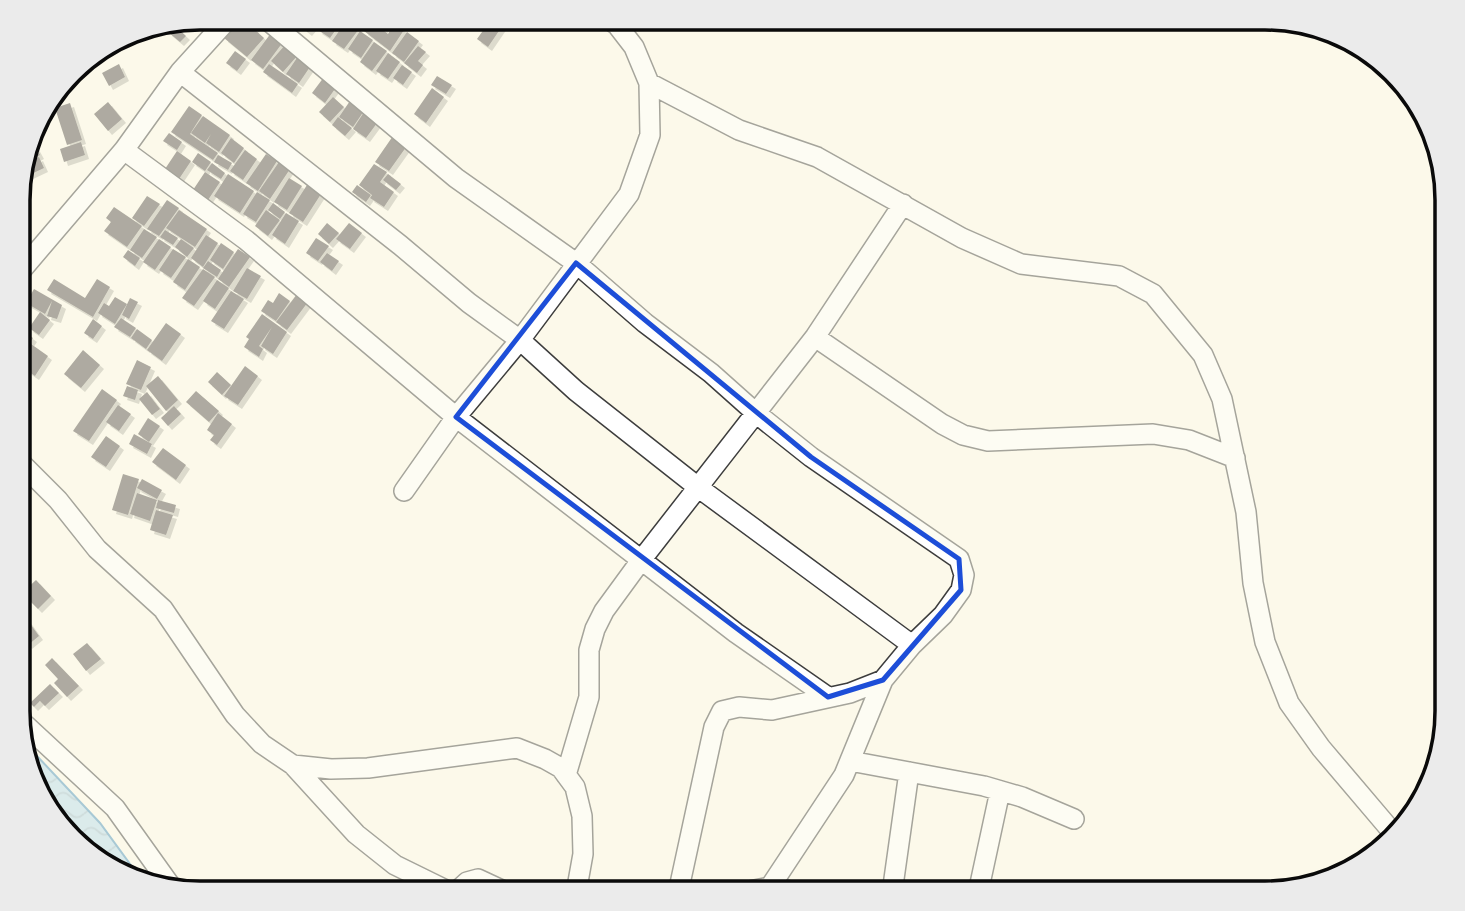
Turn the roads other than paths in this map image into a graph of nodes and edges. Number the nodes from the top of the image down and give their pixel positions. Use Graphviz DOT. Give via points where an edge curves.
graph roads {
  1 [pos="218,30"];
  2 [pos="279,30"];
  3 [pos="621,30"];
  4 [pos="180,72"];
  5 [pos="649,83"];
  6 [pos="124,150"];
  7 [pos="903,204"];
  8 [pos="30,260"];
  9 [pos="576,263"];
  10 [pos="815,337"];
  11 [pos="520,340"];
  12 [pos="757,414"];
  13 [pos="456,417"];
  14 [pos="1235,458"];
  15 [pos="30,472"];
  16 [pos="699,488"];
  17 [pos="404,491"];
  18 [pos="642,559"];
  19 [pos="912,645"];
  20 [pos="883,680"];
  21 [pos="828,697"];
  22 [pos="31,730"];
  23 [pos="850,761"];
  24 [pos="293,765"];
  25 [pos="909,772"];
  26 [pos="566,775"];
  27 [pos="1000,791"];
  28 [pos="1074,820"];
  29 [pos="1388,828"];
  30 [pos="165,878"];
  31 [pos="428,881"];
  32 [pos="578,881"];
  33 [pos="681,881"];
  34 [pos="774,881"];
  35 [pos="894,881"];
  36 [pos="981,881"];
  1 -- 4 [label="street"];
  2 -- 9 [label="street" via="456,178"];
  3 -- 5 [label="street" via="634,47"];
  4 -- 6 [label="street"];
  4 -- 11 [label="street"];
  5 -- 7 [label="street" via="739,130 817,157"];
  5 -- 9 [label="street" via="650,135 640,167 629,194"];
  6 -- 8 [label="street"];
  6 -- 13 [label="street" via="246,240"];
  7 -- 10 [label="street"];
  7 -- 14 [label="street" via="962,238 1021,264 1119,276 1153,294 1203,355 1222,399"];
  9 -- 11 [label="street"];
  9 -- 12 [label="street"];
  10 -- 12 [label="street"];
  10 -- 14 [label="street" via="963,435 988,441 1153,434 1189,440"];
  11 -- 13 [label="street"];
  11 -- 16 [label="street" via="576,391"];
  12 -- 16 [label="street"];
  12 -- 19 [label="street" via="959,559 964,575 961,590"];
  13 -- 17 [label="street"];
  13 -- 18 [label="street"];
  14 -- 29 [label="street" via="1265,642 1289,703"];
  15 -- 24 [label="street" via="97,549 163,609 235,715 262,744"];
  16 -- 18 [label="street"];
  16 -- 19 [label="street"];
  18 -- 21 [label="street"];
  18 -- 26 [label="street" via="595,629 589,650 589,696"];
  19 -- 20 [label="street"];
  20 -- 21 [label="street"];
  20 -- 23 [label="street"];
  21 -- 33 [label="street" via="772,710 739,707 722,711 714,727"];
  22 -- 30 [label="street" via="115,808"];
  23 -- 25 [label="street"];
  23 -- 34 [label="street"];
  24 -- 26 [label="street" via="368,768 517,748 545,759"];
  24 -- 31 [label="street" via="356,834 395,865"];
  25 -- 27 [label="street"];
  25 -- 35 [label="street"];
  26 -- 32 [label="street" via="575,787 582,816"];
  27 -- 28 [label="street"];
  27 -- 36 [label="street"];
}
